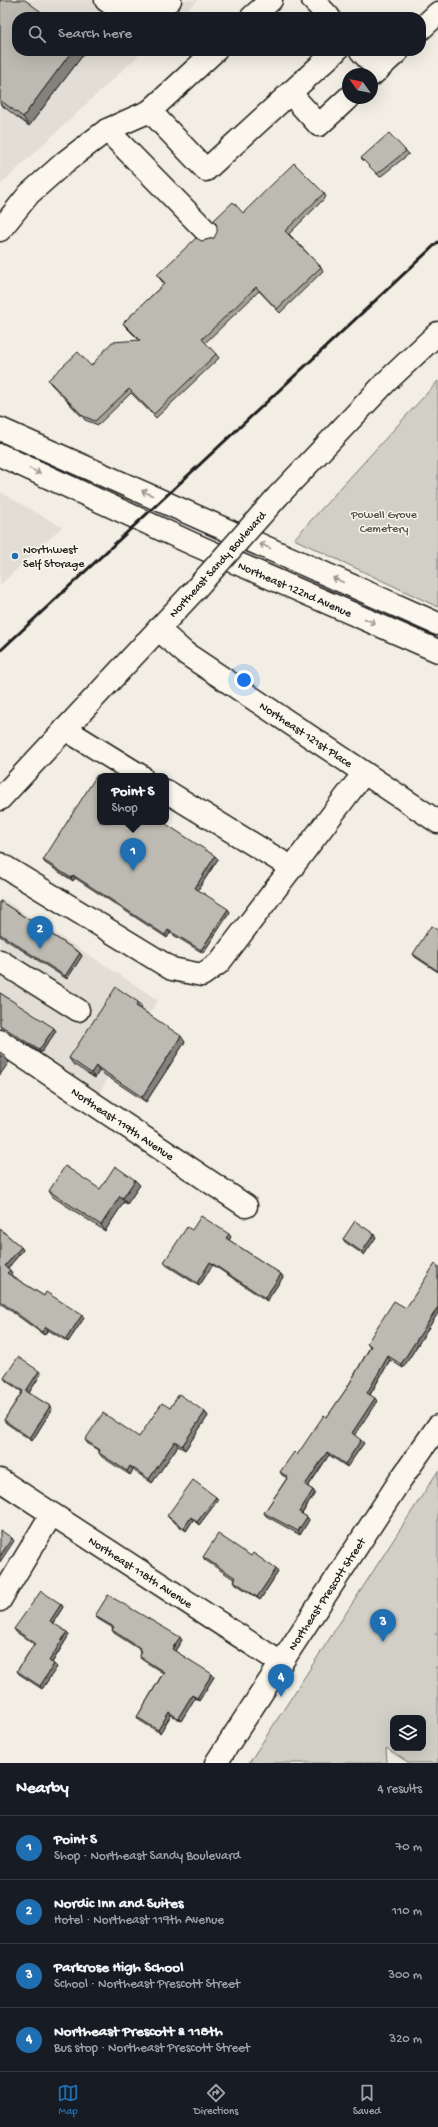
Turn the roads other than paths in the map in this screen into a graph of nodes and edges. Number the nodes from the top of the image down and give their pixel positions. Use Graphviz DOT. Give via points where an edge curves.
graph roads {
  1 [pos="106,0"];
  2 [pos="170,0"];
  3 [pos="271,0"];
  4 [pos="313,0"];
  5 [pos="258,12"];
  6 [pos="324,12"];
  7 [pos="438,13"];
  8 [pos="426,24"];
  9 [pos="210,56"];
  10 [pos="331,56"];
  11 [pos="364,56"];
  12 [pos="393,56"];
  13 [pos="372,68"];
  14 [pos="378,69"];
  15 [pos="290,93"];
  16 [pos="342,104"];
  17 [pos="150,111"];
  18 [pos="106,130"];
  19 [pos="0,230"];
  20 [pos="208,232"];
  21 [pos="438,333"];
  22 [pos="0,429"];
  23 [pos="0,455"];
  24 [pos="438,624"];
  25 [pos="158,629"];
  26 [pos="438,652"];
  27 [pos="65,729"];
  28 [pos="136,773"];
  29 [pos="364,773"];
  30 [pos="169,793"];
  31 [pos="0,799"];
  32 [pos="438,822"];
  33 [pos="0,864"];
  34 [pos="292,868"];
  35 [pos="0,960"];
  36 [pos="78,1010"];
  37 [pos="0,1041"];
  38 [pos="246,1206"];
  39 [pos="438,1426"];
  40 [pos="0,1480"];
  41 [pos="51,1515"];
  42 [pos="0,1600"];
  43 [pos="281,1663"];
  44 [pos="216,1763"];
  1 -- 2 [label="main road" via="120,10 159,8"];
  3 -- 5 [label="main road"];
  4 -- 6 [label="main road"];
  7 -- 8 [label="main road"];
  9 -- 17 [label="main road"];
  10 -- 15 [label="main road"];
  11 -- 13 [label="main road"];
  12 -- 14 [label="main road"];
  15 -- 16 [label="main road" via="319,125"];
  15 -- 17 [label="main road" via="206,170"];
  17 -- 18 [label="main road"];
  18 -- 19 [label="main road" via="29,194"];
  18 -- 20 [label="main road"];
  21 -- 25 [label="main road, Northeast Sandy Boulevard, bridge" via="386,382 278,496"];
  24 -- 22 [label="main road, Northeast 122nd Avenue, one-way"];
  23 -- 26 [label="main road, Northeast 122nd Avenue, one-way" via="193,544"];
  25 -- 27 [label="main road, Northeast Sandy Boulevard"];
  25 -- 29 [label="main road, Northeast 121st Place" via="185,653"];
  27 -- 28 [label="main road"];
  27 -- 31 [label="main road, Northeast Sandy Boulevard"];
  29 -- 32 [label="main road, Northeast 121st Place"];
  29 -- 34 [label="main road"];
  30 -- 34 [label="main road"];
  33 -- 34 [label="main road" via="172,969 202,975 219,963"];
  35 -- 36 [label="main road"];
  37 -- 38 [label="main road, Northeast 119th Avenue"];
  39 -- 43 [label="main road, Northeast Prescott Street"];
  40 -- 41 [label="main road, Northeast 118th Avenue"];
  41 -- 42 [label="main road"];
  41 -- 43 [label="main road, Northeast 118th Avenue"];
  43 -- 44 [label="main road, Northeast Prescott Street"];
}
